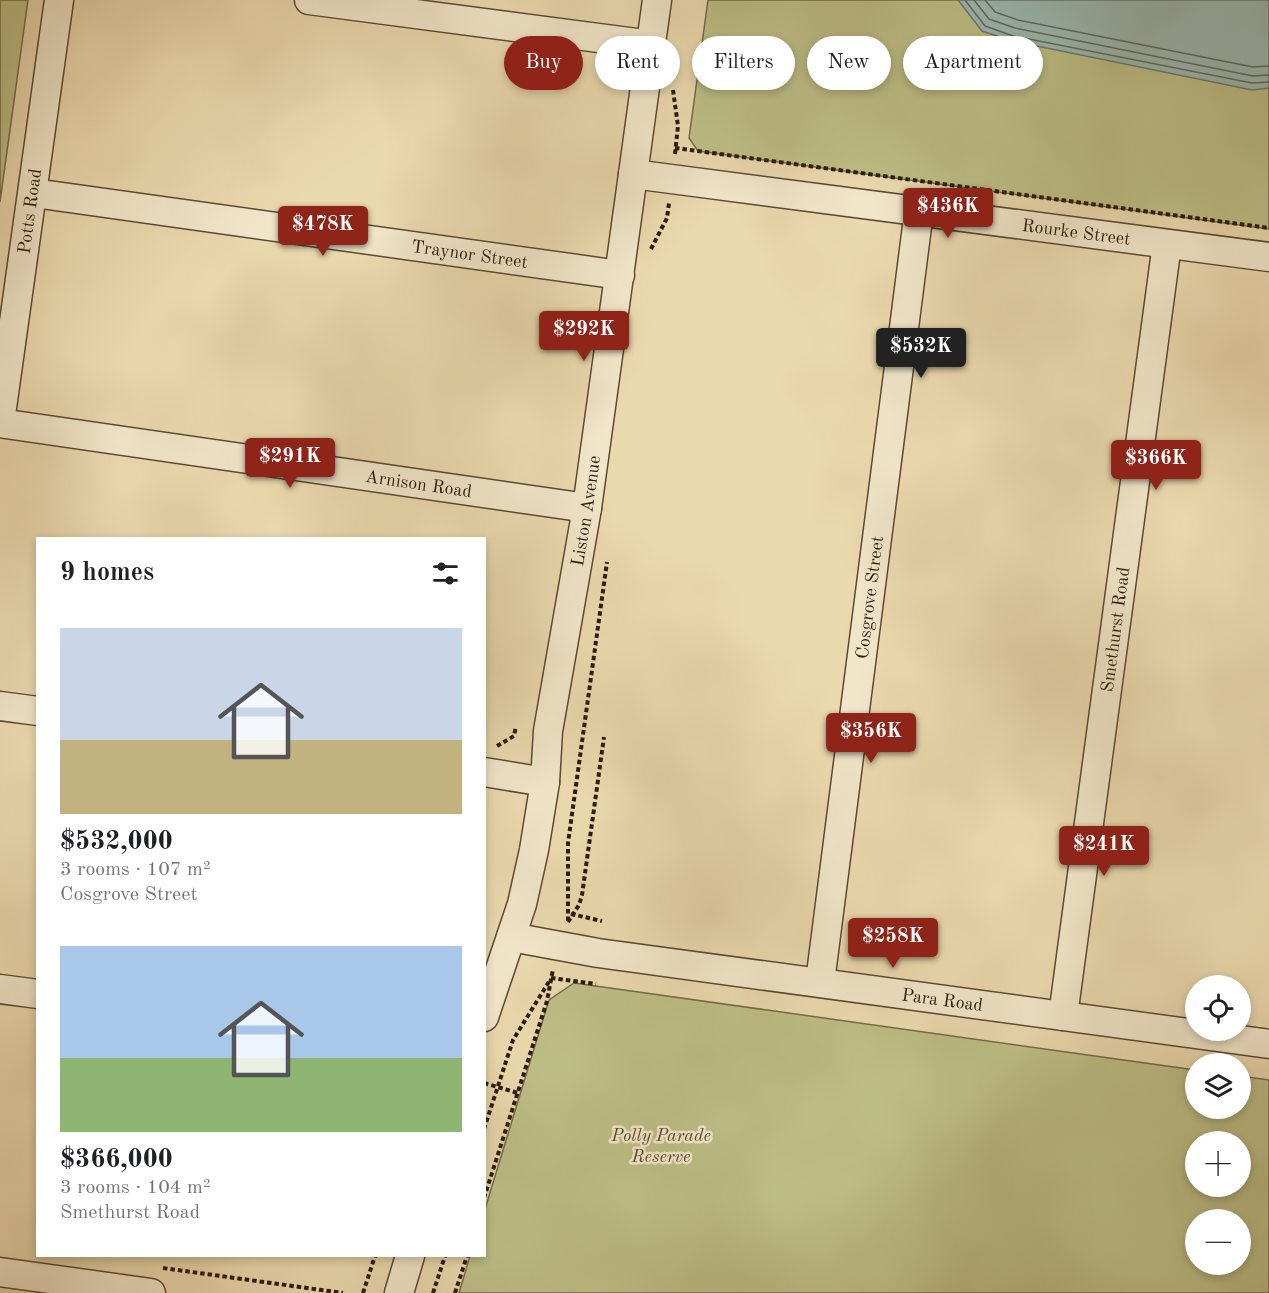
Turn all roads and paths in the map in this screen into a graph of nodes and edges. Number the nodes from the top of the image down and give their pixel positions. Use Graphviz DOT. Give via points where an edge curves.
graph roads {
  1 [pos="59,0"];
  2 [pos="309,0"];
  3 [pos="657,0"];
  4 [pos="653,36"];
  5 [pos="595,38"];
  6 [pos="645,90"];
  7 [pos="675,148"];
  8 [pos="633,174"];
  9 [pos="34,193"];
  10 [pos="919,211"];
  11 [pos="666,218"];
  12 [pos="1269,228"];
  13 [pos="1167,244"];
  14 [pos="648,255"];
  15 [pos="1269,257"];
  16 [pos="620,275"];
  17 [pos="0,422"];
  18 [pos="587,508"];
  19 [pos="607,559"];
  20 [pos="0,706"];
  21 [pos="36,711"];
  22 [pos="516,726"];
  23 [pos="604,737"];
  24 [pos="488,759"];
  25 [pos="545,782"];
  26 [pos="570,913"];
  27 [pos="568,921"];
  28 [pos="602,921"];
  29 [pos="511,937"];
  30 [pos="551,978"];
  31 [pos="820,982"];
  32 [pos="596,984"];
  33 [pos="0,989"];
  34 [pos="36,994"];
  35 [pos="486,1011"];
  36 [pos="1063,1016"];
  37 [pos="1269,1044"];
  38 [pos="486,1084"];
  39 [pos="498,1088"];
  40 [pos="518,1093"];
  41 [pos="486,1123"];
  42 [pos="486,1192"];
  43 [pos="375,1257"];
  44 [pos="410,1257"];
  45 [pos="445,1257"];
  46 [pos="467,1257"];
  47 [pos="0,1272"];
  48 [pos="153,1280"];
  49 [pos="343,1293"];
  50 [pos="363,1293"];
  51 [pos="399,1293"];
  52 [pos="433,1293"];
  53 [pos="455,1293"];
  1 -- 9 [label="street, Potts Road"];
  2 -- 5 [label="street"];
  3 -- 4 [label="street, Liston Avenue"];
  6 -- 8 [label="street, Liston Avenue"];
  7 -- 12 [label="path"];
  8 -- 10 [label="street, Rourke Street"];
  8 -- 16 [label="street, Liston Avenue"];
  9 -- 16 [label="street, Traynor Street"];
  9 -- 17 [label="street, Potts Road"];
  10 -- 13 [label="street, Rourke Street"];
  10 -- 31 [label="street, Cosgrove Street"];
  11 -- 14 [label="path"];
  13 -- 15 [label="street, Rourke Street"];
  13 -- 36 [label="street, Smethurst Road"];
  16 -- 18 [label="street, Liston Avenue"];
  17 -- 18 [label="street, Arnison Road"];
  18 -- 25 [label="street, Liston Avenue" via="548,730"];
  19 -- 26 [label="path" via="568,843"];
  20 -- 21 [label="street"];
  22 -- 24 [label="path" via="513,736"];
  23 -- 26 [label="path" via="582,895"];
  24 -- 25 [label="street"];
  25 -- 29 [label="street, Liston Avenue" via="528,880"];
  26 -- 27 [label="path"];
  26 -- 28 [label="path"];
  29 -- 31 [label="street, Para Road" via="598,953"];
  29 -- 35 [label="street, Liston Avenue"];
  30 -- 32 [label="path"];
  30 -- 39 [label="path" via="519,1027"];
  30 -- 40 [label="path"];
  31 -- 36 [label="street, Para Road"];
  33 -- 34 [label="street"];
  36 -- 37 [label="street, Para Road"];
  38 -- 39 [label="path"];
  39 -- 40 [label="path"];
  39 -- 41 [label="path"];
  40 -- 42 [label="path"];
  43 -- 50 [label="path"];
  44 -- 51 [label="street"];
  45 -- 52 [label="path"];
  46 -- 53 [label="path"];
  47 -- 48 [label="street"];
  48 -- 49 [label="path"];
}
